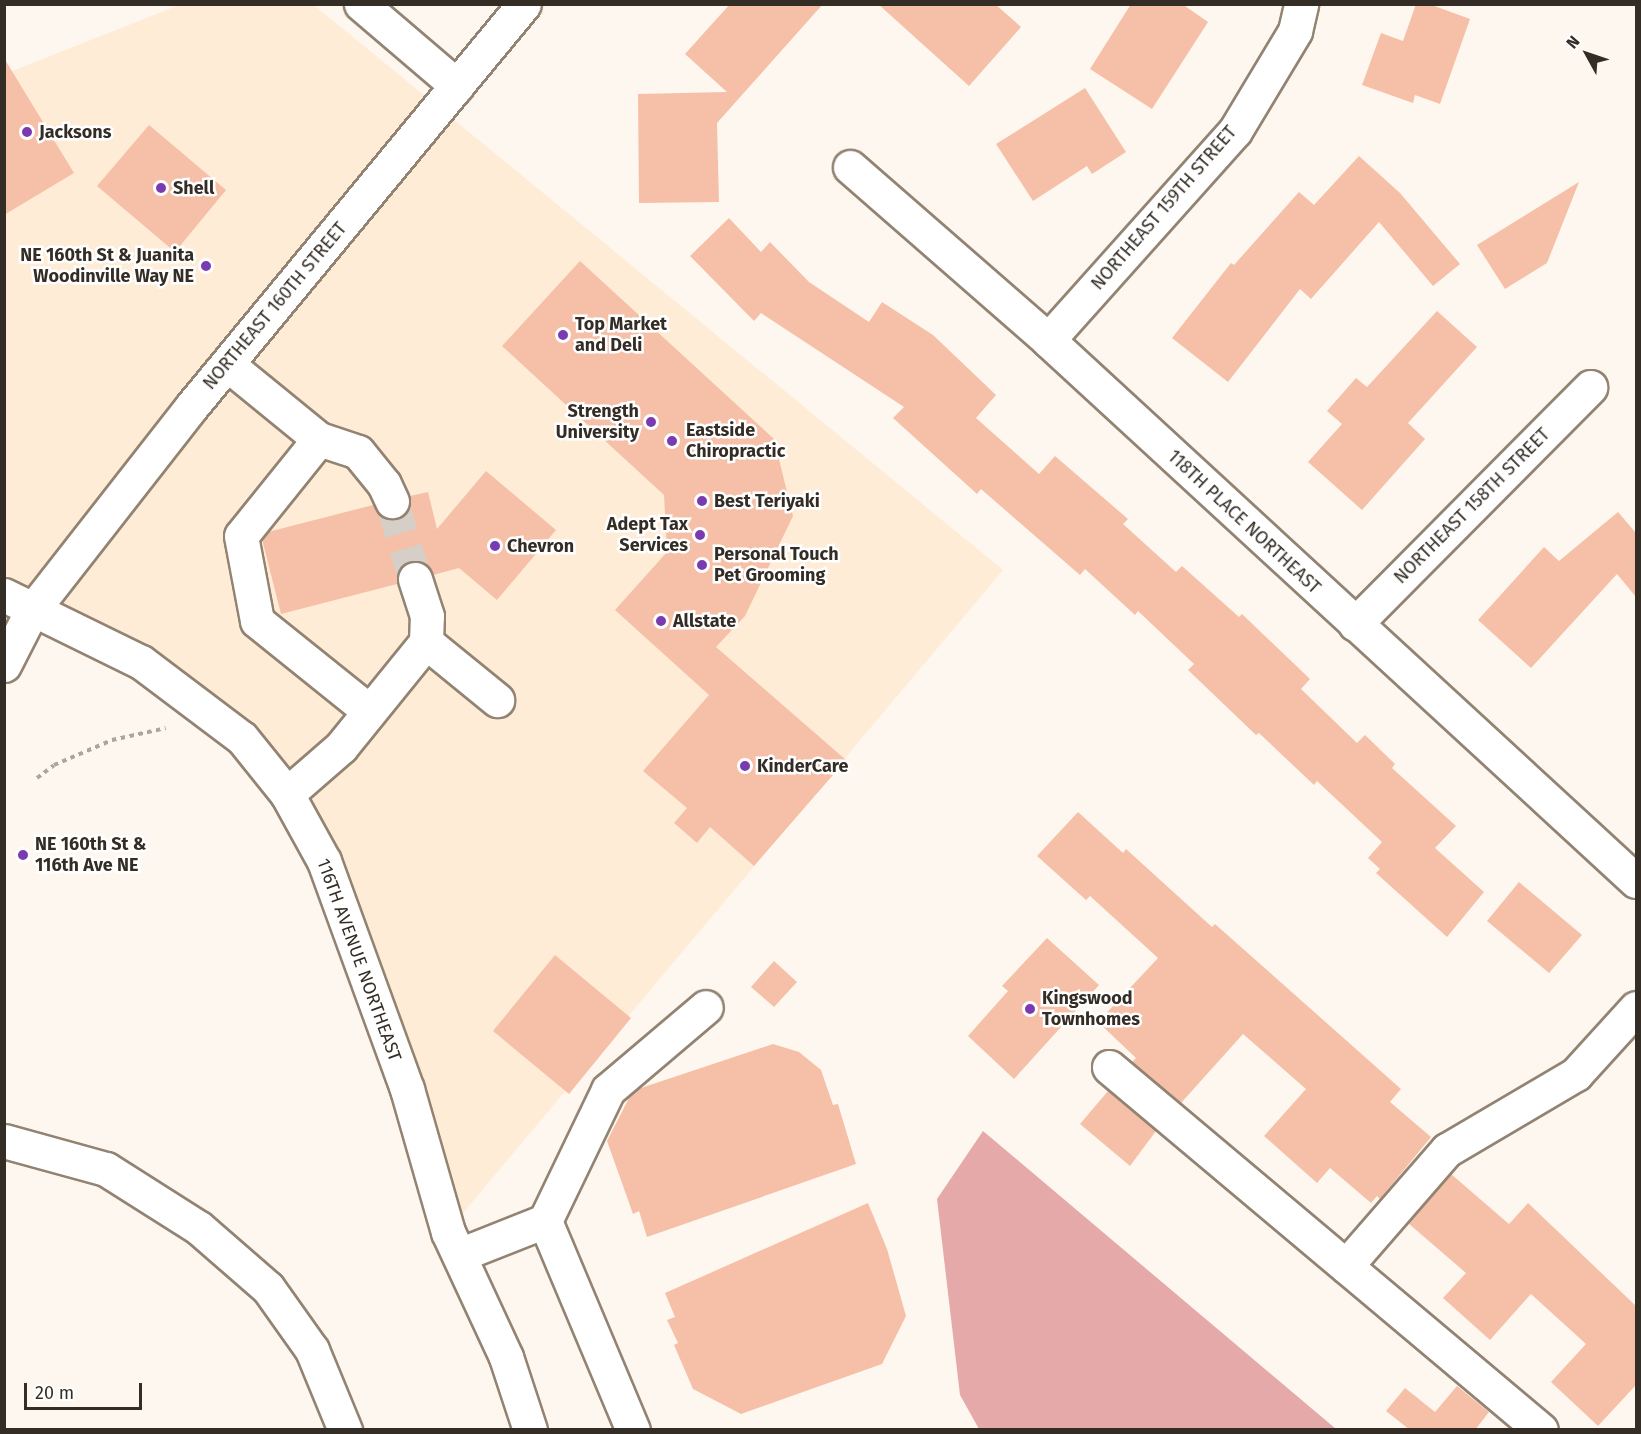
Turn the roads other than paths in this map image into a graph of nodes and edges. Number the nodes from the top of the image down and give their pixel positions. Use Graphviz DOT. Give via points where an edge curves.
graph roads {
  1 [pos="361,4"];
  2 [pos="524,4"];
  3 [pos="1301,4"];
  4 [pos="457,86"];
  5 [pos="850,167"];
  6 [pos="1048,340"];
  7 [pos="226,364"];
  8 [pos="1590,387"];
  9 [pos="319,439"];
  10 [pos="392,501"];
  11 [pos="416,579"];
  12 [pos="18,603"];
  13 [pos="1355,624"];
  14 [pos="426,642"];
  15 [pos="4,665"];
  16 [pos="497,700"];
  17 [pos="369,711"];
  18 [pos="287,794"];
  19 [pos="1636,880"];
  20 [pos="706,1007"];
  21 [pos="1636,1008"];
  22 [pos="1109,1067"];
  23 [pos="4,1141"];
  24 [pos="545,1221"];
  25 [pos="459,1255"];
  26 [pos="1346,1266"];
  27 [pos="345,1430"];
  28 [pos="530,1430"];
  29 [pos="633,1430"];
  30 [pos="1541,1430"];
  1 -- 4 [label="main road"];
  2 -- 4 [label="main road, NORTHEAST 160TH STREET"];
  3 -- 6 [label="main road, NORTHEAST 159TH STREET" via="1295,31 1235,131"];
  4 -- 7 [label="main road, NORTHEAST 160TH STREET"];
  5 -- 6 [label="main road, 118TH PLACE NORTHEAST"];
  6 -- 13 [label="main road, 118TH PLACE NORTHEAST"];
  7 -- 9 [label="main road"];
  7 -- 12 [label="main road, NORTHEAST 160TH STREET"];
  8 -- 13 [label="main road, NORTHEAST 158TH STREET"];
  9 -- 10 [label="main road" via="358,452 384,484"];
  9 -- 17 [label="main road" via="241,536 243,547 257,621"];
  11 -- 14 [label="main road" via="427,616"];
  12 -- 15 [label="main road, NORTHEAST 160TH STREET"];
  12 -- 18 [label="main road, 116TH AVENUE NORTHEAST" via="141,662 242,738"];
  13 -- 19 [label="main road, 118TH PLACE NORTHEAST"];
  14 -- 16 [label="main road"];
  14 -- 17 [label="main road"];
  17 -- 18 [label="main road" via="341,747"];
  18 -- 25 [label="main road, 116TH AVENUE NORTHEAST" via="324,861 407,1089 448,1232"];
  20 -- 24 [label="main road" via="608,1090"];
  21 -- 26 [label="main road" via="1576,1074 1447,1150"];
  22 -- 26 [label="main road"];
  23 -- 27 [label="main road" via="106,1169 200,1228 268,1288 312,1350"];
  24 -- 25 [label="main road"];
  24 -- 29 [label="main road"];
  25 -- 28 [label="main road, 116TH AVENUE NORTHEAST" via="506,1357"];
  26 -- 30 [label="main road"];
}
